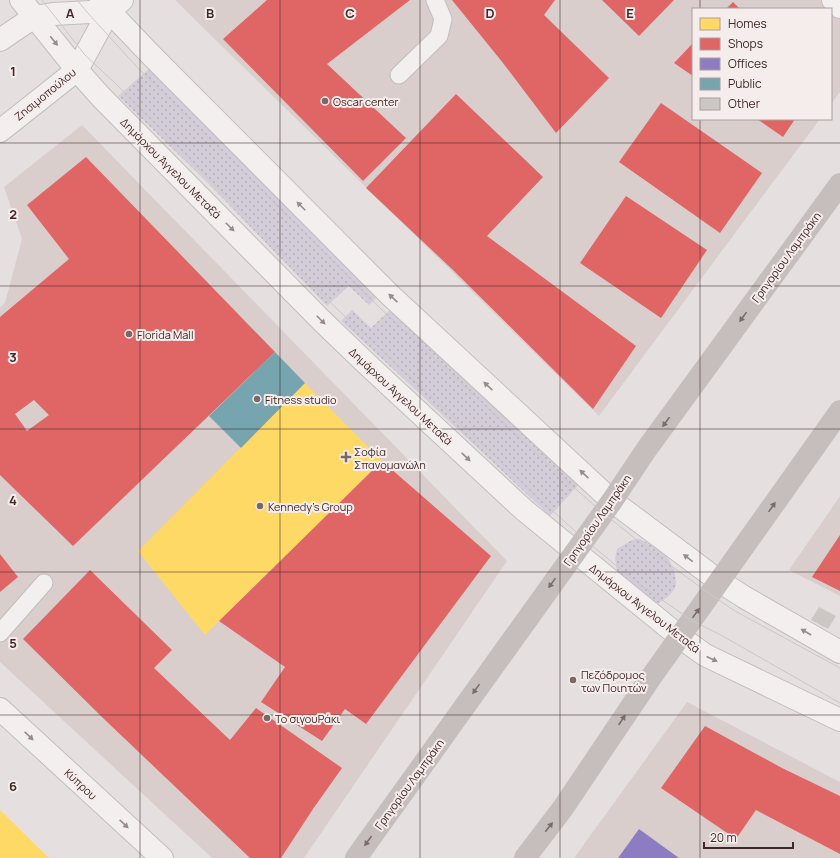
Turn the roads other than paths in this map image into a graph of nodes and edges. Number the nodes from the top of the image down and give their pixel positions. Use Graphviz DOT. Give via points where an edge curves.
graph roads {
  1 [pos="21,0"];
  2 [pos="435,0"];
  3 [pos="833,0"];
  4 [pos="111,4"];
  5 [pos="840,7"];
  6 [pos="34,17"];
  7 [pos="0,40"];
  8 [pos="77,70"];
  9 [pos="399,75"];
  10 [pos="0,131"];
  11 [pos="840,184"];
  12 [pos="840,411"];
  13 [pos="612,500"];
  14 [pos="575,552"];
  15 [pos="719,581"];
  16 [pos="44,583"];
  17 [pos="0,633"];
  18 [pos="680,637"];
  19 [pos="840,652"];
  20 [pos="1,713"];
  21 [pos="840,720"];
  22 [pos="162,858"];
  23 [pos="356,858"];
  24 [pos="525,858"];
  1 -- 6 [label="street, Δημάρχου Άγγελου Μεταξά"];
  2 -- 9 [label="lane" via="443,19 438,36"];
  3 -- 5 [label="street"];
  4 -- 6 [label="street"];
  4 -- 8 [label="street, Ζησιμοπούλου"];
  13 -- 4 [label="street, one-way" via="390,295 150,54"];
  6 -- 7 [label="street"];
  6 -- 8 [label="street, Δημάρχου Άγγελου Μεταξά, one-way"];
  8 -- 10 [label="street, Ζησιμοπούλου"];
  8 -- 14 [label="street, Δημάρχου Άγγελου Μεταξά, one-way" via="323,322 513,500"];
  11 -- 13 [label="main road, Γρηγορίου Λαμπράκη, one-way"];
  15 -- 12 [label="main road, one-way"];
  13 -- 14 [label="main road, Γρηγορίου Λαμπράκη"];
  15 -- 13 [label="street, one-way"];
  14 -- 18 [label="street, Δημάρχου Άγγελου Μεταξά"];
  14 -- 23 [label="main road, Γρηγορίου Λαμπράκη, one-way"];
  18 -- 15 [label="main road, one-way"];
  19 -- 15 [label="street, one-way"];
  16 -- 17 [label="lane"];
  18 -- 21 [label="street, Δημάρχου Άγγελου Μεταξά, one-way" via="705,655"];
  24 -- 18 [label="main road, one-way" via="563,808"];
  20 -- 22 [label="street, Κύπρου, one-way"];
}
